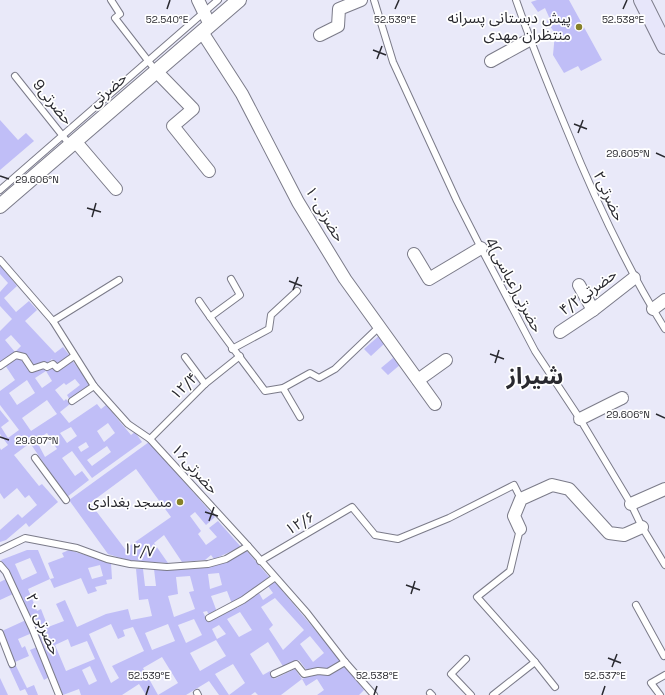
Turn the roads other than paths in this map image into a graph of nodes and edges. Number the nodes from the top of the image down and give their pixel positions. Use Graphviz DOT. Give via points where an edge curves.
graph roads {
  1 [pos="111,0"];
  2 [pos="198,0"];
  3 [pos="218,0"];
  4 [pos="239,0"];
  5 [pos="361,0"];
  6 [pos="374,0"];
  7 [pos="516,0"];
  8 [pos="642,0"];
  9 [pos="205,23"];
  10 [pos="320,35"];
  11 [pos="530,40"];
  12 [pos="665,46"];
  13 [pos="491,61"];
  14 [pos="152,66"];
  15 [pos="15,76"];
  16 [pos="69,141"];
  17 [pos="208,170"];
  18 [pos="116,189"];
  19 [pos="0,190"];
  20 [pos="0,206"];
  21 [pos="481,248"];
  22 [pos="414,254"];
  23 [pos="0,260"];
  24 [pos="634,278"];
  25 [pos="231,279"];
  26 [pos="120,280"];
  27 [pos="580,285"];
  28 [pos="297,291"];
  29 [pos="665,300"];
  30 [pos="199,301"];
  31 [pos="653,309"];
  32 [pos="593,310"];
  33 [pos="210,317"];
  34 [pos="53,321"];
  35 [pos="379,327"];
  36 [pos="665,329"];
  37 [pos="560,332"];
  38 [pos="232,349"];
  39 [pos="74,356"];
  40 [pos="240,356"];
  41 [pos="185,357"];
  42 [pos="446,360"];
  43 [pos="0,366"];
  44 [pos="418,380"];
  45 [pos="205,384"];
  46 [pos="94,386"];
  47 [pos="283,388"];
  48 [pos="622,398"];
  49 [pos="72,401"];
  50 [pos="435,404"];
  51 [pos="300,417"];
  52 [pos="580,419"];
  53 [pos="150,439"];
  54 [pos="35,458"];
  55 [pos="665,489"];
  56 [pos="521,499"];
  57 [pos="66,500"];
  58 [pos="631,504"];
  59 [pos="642,527"];
  60 [pos="520,530"];
  61 [pos="248,546"];
  62 [pos="0,550"];
  63 [pos="260,561"];
  64 [pos="0,565"];
  65 [pos="665,565"];
  66 [pos="3,574"];
  67 [pos="274,578"];
  68 [pos="636,605"];
  69 [pos="209,618"];
  70 [pos="0,633"];
  71 [pos="665,657"];
  72 [pos="466,659"];
  73 [pos="345,662"];
  74 [pos="535,662"];
  75 [pos="12,664"];
  76 [pos="274,674"];
  77 [pos="665,675"];
  78 [pos="555,687"];
  79 [pos="59,695"];
  80 [pos="374,695"];
  81 [pos="471,695"];
  82 [pos="493,695"];
  83 [pos="660,695"];
  1 -- 14 [label="lane" via="120,14 115,18"];
  2 -- 9 [label="street, حضرتی۱۰"];
  3 -- 9 [label="lane, حضرتی"];
  4 -- 9 [label="street, حضرتی"];
  5 -- 10 [label="street" via="339,9 338,26"];
  6 -- 21 [label="lane, 4حضرتی(عباسی)" via="393,62"];
  7 -- 11 [label="lane, حضرتی۲"];
  8 -- 12 [label="main road"];
  9 -- 14 [label="street, حضرتی"];
  9 -- 14 [label="lane, حضرتی"];
  9 -- 35 [label="street, حضرتی۱۰" via="298,202 345,279"];
  11 -- 13 [label="street"];
  11 -- 24 [label="lane, حضرتی۲" via="593,194"];
  14 -- 16 [label="street, حضرتی"];
  14 -- 17 [label="street" via="193,109 173,126"];
  15 -- 16 [label="lane, 9حضرتی"];
  16 -- 18 [label="street"];
  16 -- 19 [label="lane, حضرتی"];
  16 -- 20 [label="street, حضرتی"];
  21 -- 22 [label="street" via="429,279"];
  21 -- 52 [label="lane, 4حضرتی(عباسی)" via="534,351"];
  23 -- 34 [label="lane, حضرتی۱۶"];
  24 -- 31 [label="lane, حضرتی۲"];
  24 -- 32 [label="street, حضرتی۴/۲"];
  25 -- 33 [label="lane" via="240,296"];
  26 -- 34 [label="lane"];
  27 -- 32 [label="street"];
  28 -- 38 [label="lane" via="271,315 269,329"];
  29 -- 31 [label="street"];
  30 -- 33 [label="lane"];
  31 -- 36 [label="lane, حضرتی۲"];
  32 -- 37 [label="street, حضرتی۴/۲"];
  33 -- 38 [label="lane"];
  34 -- 39 [label="lane, حضرتی۱۶"];
  35 -- 44 [label="street, حضرتی۱۰"];
  35 -- 47 [label="lane" via="335,369 319,378 310,373"];
  38 -- 40 [label="lane"];
  39 -- 43 [label="lane" via="57,368 53,364 32,369 24,357 16,354"];
  39 -- 46 [label="lane, حضرتی۱۶"];
  40 -- 45 [label="lane, ۱۲/۴"];
  40 -- 47 [label="lane" via="265,391"];
  41 -- 45 [label="lane"];
  42 -- 44 [label="street"];
  44 -- 50 [label="street, حضرتی۱۰"];
  45 -- 53 [label="lane, ۱۲/۴"];
  46 -- 49 [label="lane"];
  46 -- 53 [label="lane, حضرتی۱۶" via="128,424"];
  47 -- 51 [label="lane"];
  48 -- 52 [label="street"];
  52 -- 58 [label="lane, 4حضرتی(عباسی)"];
  53 -- 61 [label="lane, حضرتی۱۶"];
  54 -- 57 [label="lane"];
  55 -- 58 [label="street"];
  56 -- 59 [label="street" via="552,485 569,489 609,533 624,535"];
  56 -- 60 [label="street" via="514,516"];
  56 -- 63 [label="lane, ۱۲/۶" via="514,485 449,518 398,539 375,535 352,507"];
  58 -- 59 [label="lane, 4حضرتی(عباسی)"];
  59 -- 65 [label="lane, 4حضرتی(عباسی)"];
  60 -- 74 [label="lane" via="510,571 477,597"];
  61 -- 62 [label="lane, ۱۲/۷" via="226,559 208,564 167,567 130,564 77,548 25,538"];
  61 -- 63 [label="lane, حضرتی۱۶"];
  63 -- 67 [label="lane, حضرتی۱۶"];
  64 -- 66 [label="lane, حضرتی ۲۰"];
  66 -- 79 [label="lane, حضرتی ۲۰" via="32,628"];
  67 -- 69 [label="lane" via="243,600"];
  67 -- 73 [label="lane, حضرتی۱۶" via="308,613"];
  68 -- 71 [label="lane"];
  70 -- 75 [label="lane"];
  72 -- 81 [label="lane" via="451,674"];
  73 -- 76 [label="lane" via="328,672 304,674 296,664"];
  73 -- 80 [label="lane, حضرتی۱۶"];
  74 -- 78 [label="lane"];
  74 -- 82 [label="lane"];
  77 -- 83 [label="lane" via="651,683"];
}
